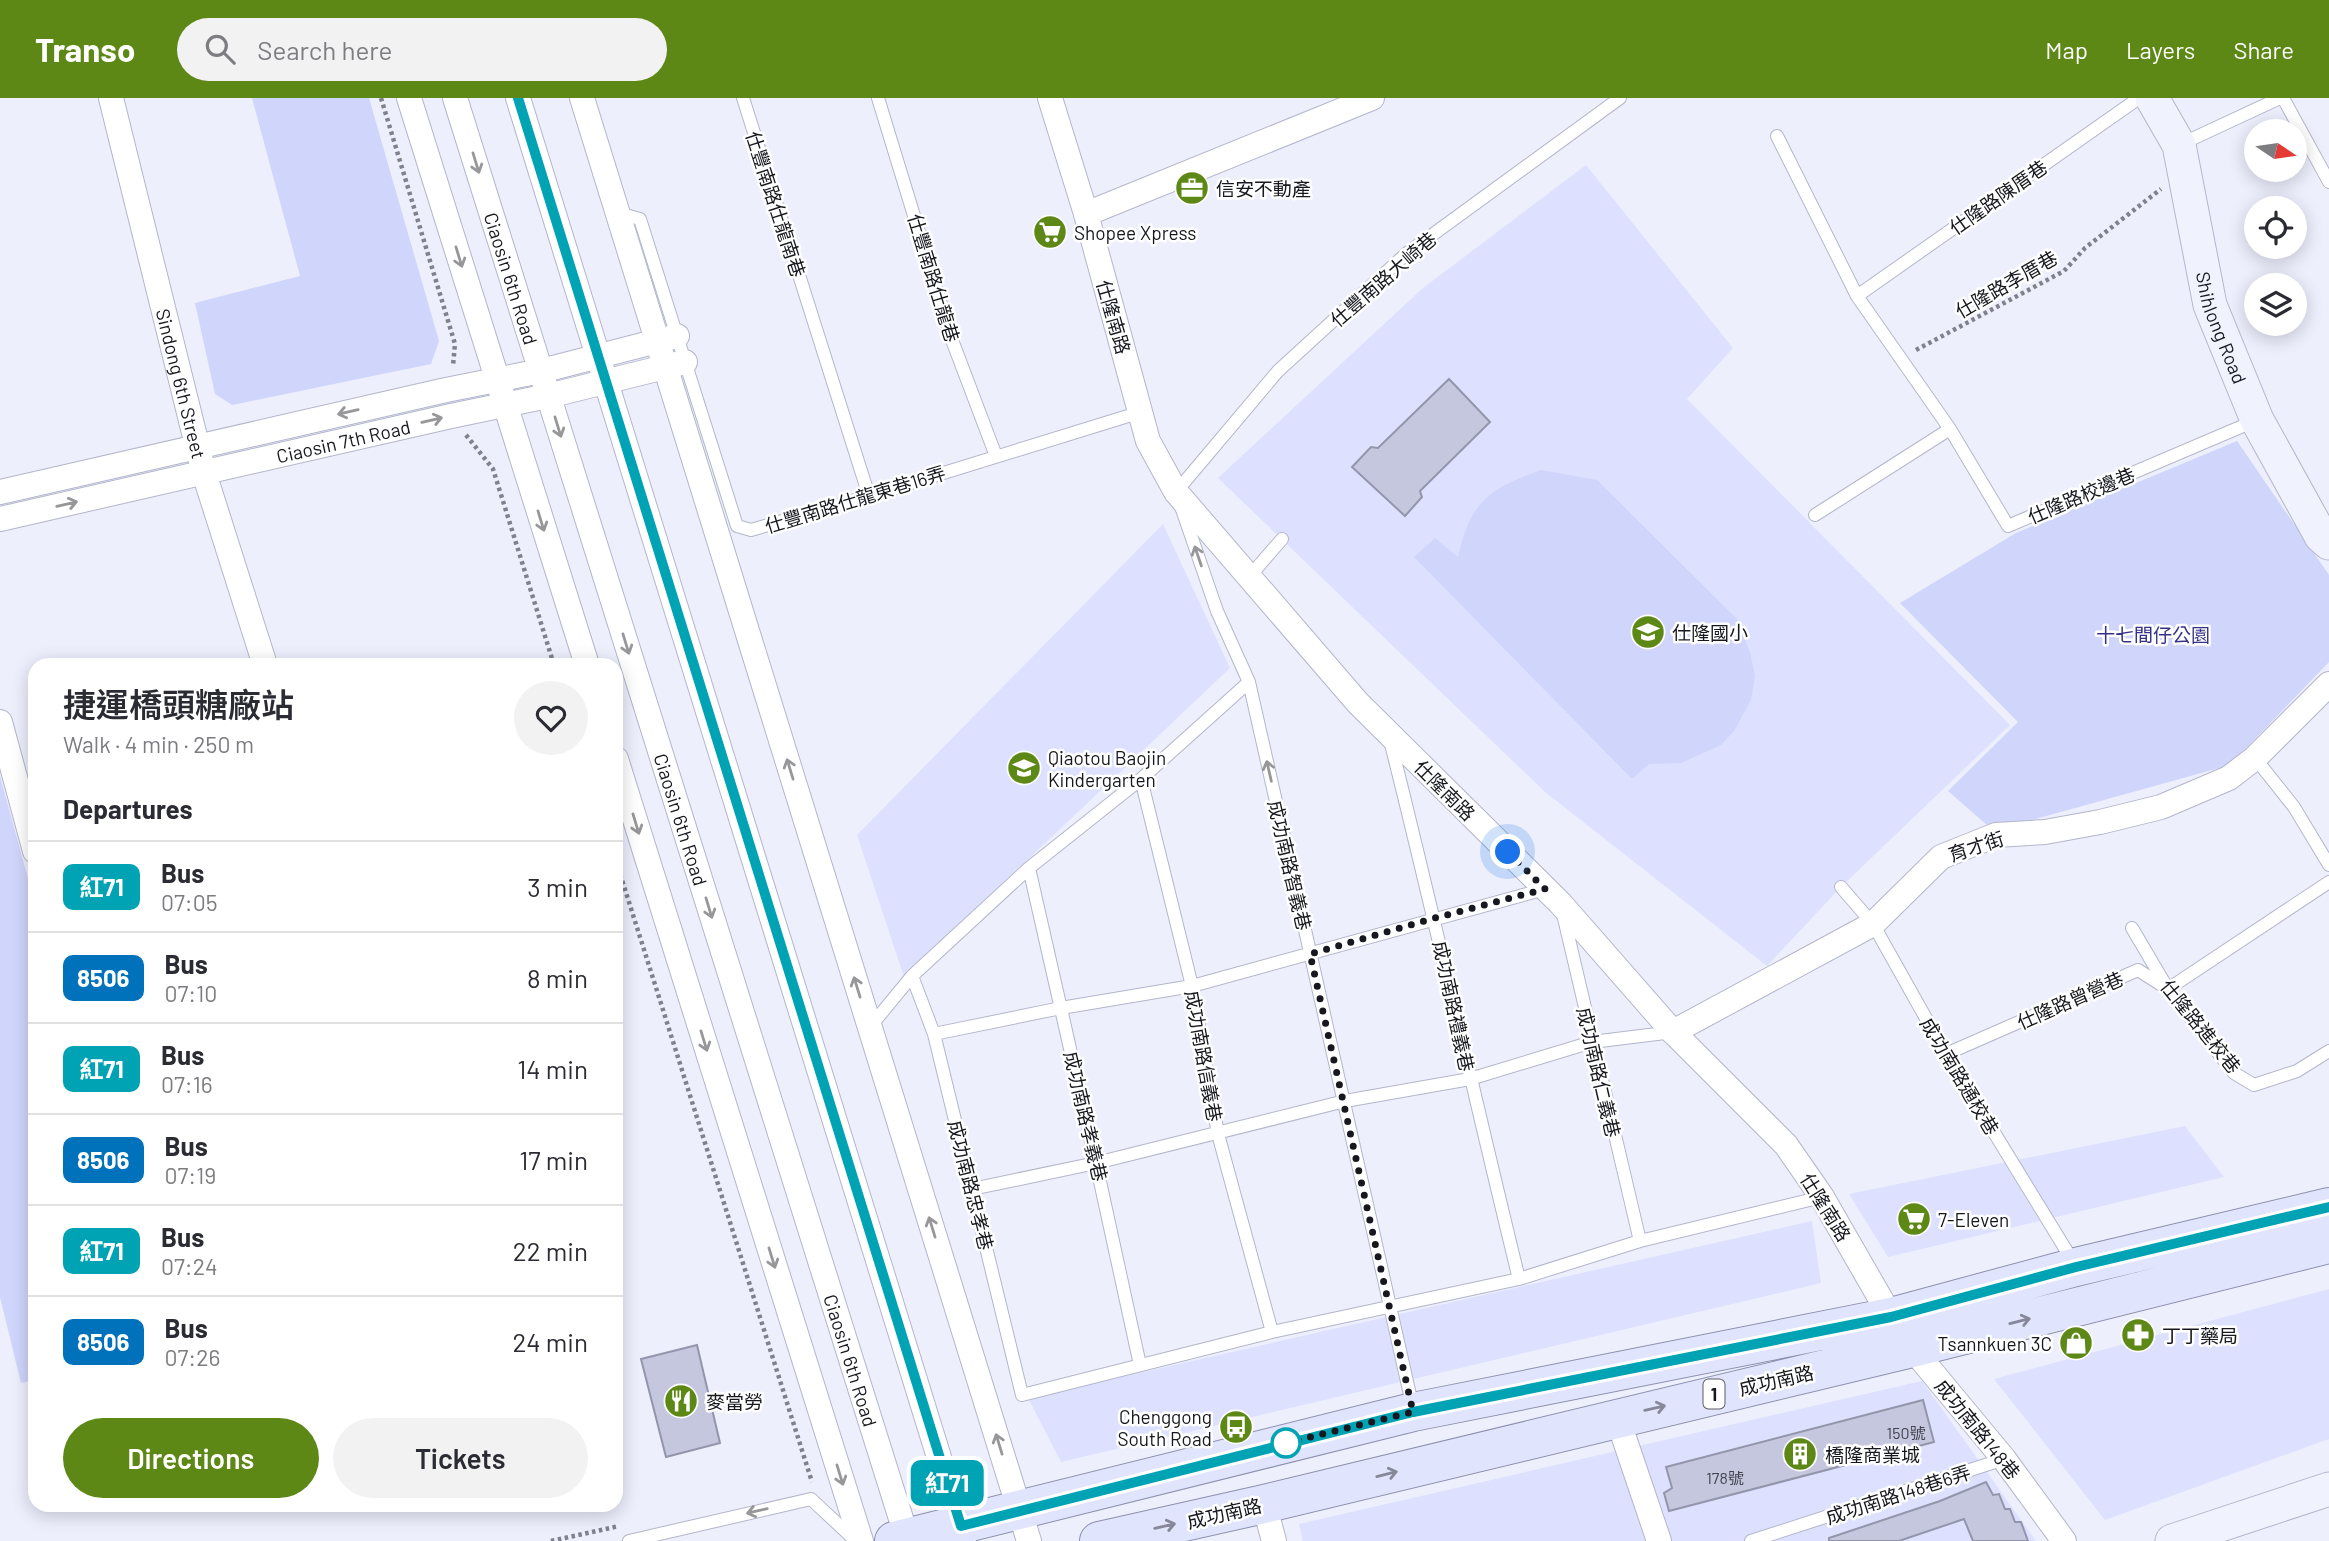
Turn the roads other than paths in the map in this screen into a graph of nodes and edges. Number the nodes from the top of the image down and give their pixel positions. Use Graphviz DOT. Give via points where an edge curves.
graph roads {
  1 [pos="111,98"];
  2 [pos="410,98"];
  3 [pos="455,98"];
  4 [pos="518,98"];
  5 [pos="582,98"];
  6 [pos="743,98"];
  7 [pos="878,98"];
  8 [pos="1050,98"];
  9 [pos="1372,98"];
  10 [pos="1620,98"];
  11 [pos="2139,98"];
  12 [pos="2152,98"];
  13 [pos="2282,98"];
  14 [pos="1329,106"];
  15 [pos="1777,136"];
  16 [pos="2181,158"];
  17 [pos="2329,182"];
  18 [pos="1086,214"];
  19 [pos="1857,296"];
  20 [pos="667,338"];
  21 [pos="598,356"];
  22 [pos="676,364"];
  23 [pos="541,371"];
  24 [pos="498,380"];
  25 [pos="606,382"];
  26 [pos="548,396"];
  27 [pos="505,405"];
  28 [pos="1141,412"];
  29 [pos="2257,420"];
  30 [pos="1950,429"];
  31 [pos="197,448"];
  32 [pos="996,456"];
  33 [pos="204,473"];
  34 [pos="0,492"];
  35 [pos="1176,492"];
  36 [pos="869,496"];
  37 [pos="1815,515"];
  38 [pos="0,519"];
  39 [pos="1282,539"];
  40 [pos="2329,543"];
  41 [pos="1249,577"];
  42 [pos="263,658"];
  43 [pos="585,658"];
  44 [pos="1249,682"];
  45 [pos="2329,684"];
  46 [pos="0,722"];
  47 [pos="1388,733"];
  48 [pos="2255,758"];
  49 [pos="1141,779"];
  50 [pos="623,782"];
  51 [pos="28,825"];
  52 [pos="2329,865"];
  53 [pos="1028,868"];
  54 [pos="2329,882"];
  55 [pos="1842,887"];
  56 [pos="1553,896"];
  57 [pos="1435,918"];
  58 [pos="1873,924"];
  59 [pos="2132,928"];
  60 [pos="1310,954"];
  61 [pos="912,976"];
  62 [pos="1192,986"];
  63 [pos="2168,989"];
  64 [pos="1061,1008"];
  65 [pos="870,1027"];
  66 [pos="1673,1032"];
  67 [pos="934,1034"];
  68 [pos="1592,1042"];
  69 [pos="2329,1051"];
  70 [pos="1946,1054"];
  71 [pos="1470,1079"];
  72 [pos="1345,1101"];
  73 [pos="1218,1134"];
  74 [pos="1096,1163"];
  75 [pos="972,1189"];
  76 [pos="1822,1197"];
  77 [pos="2329,1207"];
  78 [pos="1640,1241"];
  79 [pos="2329,1244"];
  80 [pos="2076,1267"];
  81 [pos="1519,1279"];
  82 [pos="1389,1306"];
  83 [pos="1891,1317"];
  84 [pos="1272,1332"];
  85 [pos="1912,1348"];
  86 [pos="1140,1366"];
  87 [pos="1413,1412"];
  88 [pos="1617,1418"];
  89 [pos="2004,1459"];
  90 [pos="2329,1489"];
  91 [pos="1264,1504"];
  92 [pos="1025,1525"];
  93 [pos="963,1534"];
  94 [pos="903,1540"];
  95 [pos="629,1541"];
  96 [pos="858,1541"];
  97 [pos="1099,1541"];
  98 [pos="1274,1541"];
  99 [pos="1659,1541"];
  100 [pos="1751,1541"];
  101 [pos="2064,1541"];
  102 [pos="2172,1541"];
  1 -- 31 [label="street, Sindong 6th Street"];
  2 -- 24 [label="street, one-way"];
  3 -- 23 [label="street, Ciaosin 6th Road, one-way"];
  4 -- 21 [label="street"];
  5 -- 20 [label="street" via="618,213"];
  6 -- 36 [label="lane, 仕豐南路仕龍南巷"];
  7 -- 32 [label="lane, 仕豐南路仕龍巷" via="952,340"];
  8 -- 18 [label="street, 仕隆南路"];
  9 -- 14 [label="street"];
  10 -- 35 [label="lane, 仕豐南路大崎巷" via="1406,254 1278,371"];
  11 -- 19 [label="lane, 仕隆路陳厝巷"];
  12 -- 16 [label="street, Shihlong Road"];
  13 -- 16 [label="lane"];
  13 -- 17 [label="lane"];
  14 -- 18 [label="street"];
  15 -- 19 [label="lane, 仕隆路校邊巷"];
  16 -- 29 [label="street, Shihlong Road" via="2210,306"];
  18 -- 28 [label="street, 仕隆南路"];
  19 -- 30 [label="lane, 仕隆路校邊巷"];
  20 -- 21 [label="street, Ciaosin 7th Road"];
  20 -- 22 [label="street"];
  21 -- 23 [label="street, Ciaosin 7th Road"];
  21 -- 25 [label="street"];
  22 -- 25 [label="street, Ciaosin 7th Road"];
  22 -- 36 [label="lane, 仕豐南路仕龍東巷16弄" via="737,526 751,530"];
  65 -- 22 [label="street, one-way"];
  23 -- 24 [label="street, Ciaosin 7th Road"];
  23 -- 26 [label="street, Ciaosin 6th Road"];
  24 -- 27 [label="street"];
  24 -- 31 [label="street, Ciaosin 7th Road, one-way"];
  25 -- 26 [label="street, Ciaosin 7th Road"];
  25 -- 93 [label="street"];
  26 -- 27 [label="street, Ciaosin 7th Road"];
  26 -- 94 [label="street, Ciaosin 6th Road, one-way"];
  33 -- 27 [label="street, Ciaosin 7th Road, one-way"];
  27 -- 43 [label="street, one-way"];
  28 -- 32 [label="lane, 仕豐南路仕龍東巷16弄"];
  28 -- 35 [label="street, 仕隆南路" via="1148,441"];
  29 -- 30 [label="lane, 仕隆路校邊巷" via="2008,526"];
  29 -- 40 [label="street, Shihlong Road"];
  30 -- 37 [label="lane"];
  31 -- 33 [label="street, Sindong 6th Street"];
  31 -- 34 [label="street, Ciaosin 7th Road"];
  32 -- 36 [label="lane, 仕豐南路仕龍東巷16弄"];
  38 -- 33 [label="street, Ciaosin 7th Road, one-way"];
  33 -- 42 [label="street, Sindong 6th Street"];
  35 -- 41 [label="street, 仕隆南路"];
  44 -- 35 [label="lane, 成功南路智義巷, one-way" via="1217,611"];
  39 -- 41 [label="lane"];
  41 -- 47 [label="street, 仕隆南路"];
  44 -- 49 [label="lane"];
  60 -- 44 [label="lane, 成功南路智義巷, one-way"];
  45 -- 48 [label="street, 育才街"];
  46 -- 51 [label="street"];
  47 -- 56 [label="street, 仕隆南路"];
  47 -- 57 [label="lane, 成功南路禮義巷"];
  48 -- 52 [label="lane" via="2294,807"];
  48 -- 58 [label="street, 育才街" via="2229,778 2161,807 2045,832 1996,835 1941,857"];
  49 -- 53 [label="lane"];
  49 -- 62 [label="lane, 成功南路信義巷"];
  50 -- 96 [label="street, one-way"];
  53 -- 61 [label="lane"];
  53 -- 64 [label="lane, 成功南路孝義巷"];
  54 -- 63 [label="lane"];
  55 -- 58 [label="lane, 成功南路通校巷"];
  56 -- 57 [label="lane"];
  56 -- 66 [label="street, 仕隆南路"];
  56 -- 68 [label="lane, 成功南路仁義巷"];
  57 -- 60 [label="lane"];
  57 -- 71 [label="lane, 成功南路禮義巷"];
  58 -- 66 [label="street, 育才街"];
  58 -- 70 [label="lane, 成功南路通校巷"];
  59 -- 63 [label="lane, 仕隆路進校巷"];
  60 -- 62 [label="lane"];
  60 -- 72 [label="lane, 成功南路智義巷"];
  61 -- 65 [label="lane"];
  61 -- 67 [label="lane, 成功南路忠孝巷"];
  62 -- 64 [label="lane"];
  62 -- 73 [label="lane, 成功南路信義巷"];
  63 -- 69 [label="lane, 仕隆路進校巷" via="2234,1073 2254,1085 2297,1071"];
  63 -- 70 [label="lane, 仕隆路曾營巷" via="2138,970"];
  64 -- 67 [label="lane"];
  64 -- 74 [label="lane, 成功南路孝義巷"];
  92 -- 65 [label="street, one-way"];
  66 -- 68 [label="lane"];
  66 -- 76 [label="street, 仕隆南路" via="1786,1145"];
  67 -- 75 [label="lane, 成功南路忠孝巷"];
  68 -- 71 [label="lane"];
  68 -- 78 [label="lane, 成功南路仁義巷"];
  70 -- 80 [label="lane, 成功南路通校巷"];
  71 -- 72 [label="lane"];
  71 -- 81 [label="lane, 成功南路禮義巷"];
  72 -- 73 [label="lane"];
  72 -- 82 [label="lane, 成功南路智義巷"];
  73 -- 74 [label="lane"];
  73 -- 84 [label="lane, 成功南路信義巷"];
  74 -- 75 [label="lane"];
  74 -- 86 [label="lane, 成功南路孝義巷"];
  75 -- 86 [label="lane, 成功南路忠孝巷" via="1022,1395"];
  76 -- 78 [label="lane"];
  76 -- 83 [label="street, 仕隆南路"];
  77 -- 80 [label="main road, 成功南路 / 1"];
  78 -- 81 [label="lane"];
  85 -- 79 [label="main road, 成功南路 / 1, one-way"];
  80 -- 83 [label="main road, 成功南路 / 1"];
  81 -- 82 [label="lane"];
  82 -- 84 [label="lane"];
  82 -- 87 [label="lane, 成功南路智義巷"];
  83 -- 85 [label="street, 成功南路148巷"];
  83 -- 87 [label="main road, 成功南路 / 1"];
  84 -- 86 [label="lane"];
  88 -- 85 [label="main road, 成功南路 / 1, one-way"];
  85 -- 89 [label="street, 成功南路148巷"];
  87 -- 92 [label="main road, 成功南路 / 1"];
  91 -- 88 [label="main road, 成功南路 / 1, one-way"];
  88 -- 99 [label="street"];
  89 -- 100 [label="lane, 成功南路148巷6弄"];
  89 -- 101 [label="street, 成功南路148巷"];
  90 -- 102 [label="street"];
  97 -- 91 [label="main road, 成功南路 / 1, one-way"];
  91 -- 98 [label="street"];
  92 -- 93 [label="main road, 成功南路 / 1"];
  93 -- 94 [label="main road, 1"];
  96 -- 95 [label="lane, one-way" via="811,1499"];
}
